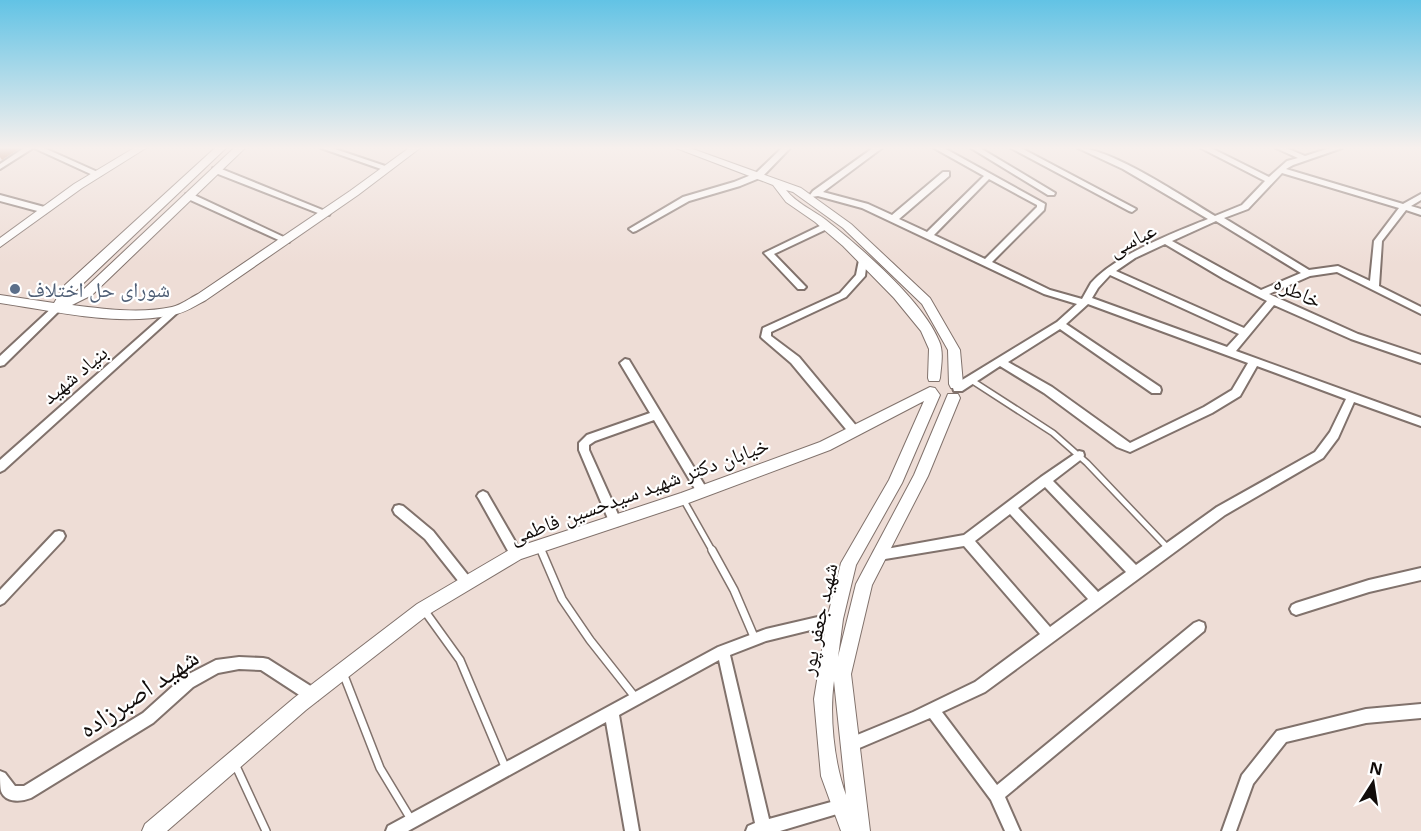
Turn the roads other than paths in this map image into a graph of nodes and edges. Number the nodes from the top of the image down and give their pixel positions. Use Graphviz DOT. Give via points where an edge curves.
graph roads {
  1 [pos="80,187"];
  2 [pos="179,187"];
  3 [pos="199,187"];
  4 [pos="259,187"];
  5 [pos="362,187"];
  6 [pos="727,187"];
  7 [pos="779,187"];
  8 [pos="787,187"];
  9 [pos="825,187"];
  10 [pos="931,187"];
  11 [pos="976,187"];
  12 [pos="1010,187"];
  13 [pos="1040,187"];
  14 [pos="1088,187"];
  15 [pos="1161,187"];
  16 [pos="1264,187"];
  17 [pos="1336,187"];
  18 [pos="1051,193"];
  19 [pos="189,196"];
  20 [pos="813,196"];
  21 [pos="1421,197"];
  22 [pos="0,198"];
  23 [pos="1404,207"];
  24 [pos="1132,208"];
  25 [pos="45,210"];
  26 [pos="1421,212"];
  27 [pos="326,213"];
  28 [pos="1216,218"];
  29 [pos="893,219"];
  30 [pos="826,226"];
  31 [pos="633,229"];
  32 [pos="929,235"];
  33 [pos="286,240"];
  34 [pos="1166,241"];
  35 [pos="0,243"];
  36 [pos="863,260"];
  37 [pos="987,262"];
  38 [pos="1109,271"];
  39 [pos="1308,273"];
  40 [pos="801,287"];
  41 [pos="1374,288"];
  42 [pos="1262,294"];
  43 [pos="0,299"];
  44 [pos="1273,300"];
  45 [pos="1085,302"];
  46 [pos="58,307"];
  47 [pos="174,310"];
  48 [pos="1421,311"];
  49 [pos="1060,324"];
  50 [pos="1245,333"];
  51 [pos="1230,351"];
  52 [pos="1421,359"];
  53 [pos="1255,360"];
  54 [pos="999,361"];
  55 [pos="0,362"];
  56 [pos="625,363"];
  57 [pos="970,380"];
  58 [pos="932,388"];
  59 [pos="956,390"];
  60 [pos="1156,390"];
  61 [pos="1352,396"];
  62 [pos="656,415"];
  63 [pos="1421,422"];
  64 [pos="854,431"];
  65 [pos="1079,455"];
  66 [pos="0,467"];
  67 [pos="1046,480"];
  68 [pos="702,491"];
  69 [pos="483,496"];
  70 [pos="683,499"];
  71 [pos="1010,507"];
  72 [pos="399,510"];
  73 [pos="615,521"];
  74 [pos="59,536"];
  75 [pos="967,540"];
  76 [pos="539,546"];
  77 [pos="1169,549"];
  78 [pos="516,554"];
  79 [pos="879,555"];
  80 [pos="1135,573"];
  81 [pos="1421,574"];
  82 [pos="467,583"];
  83 [pos="0,599"];
  84 [pos="1097,600"];
  85 [pos="423,609"];
  86 [pos="1296,609"];
  87 [pos="835,619"];
  88 [pos="1199,627"];
  89 [pos="1048,635"];
  90 [pos="755,640"];
  91 [pos="723,651"];
  92 [pos="343,671"];
  93 [pos="312,695"];
  94 [pos="634,697"];
  95 [pos="932,710"];
  96 [pos="611,711"];
  97 [pos="1421,711"];
  98 [pos="850,745"];
  99 [pos="234,761"];
  100 [pos="506,769"];
  101 [pos="0,778"];
  102 [pos="996,795"];
  103 [pos="842,806"];
  104 [pos="413,826"];
  105 [pos="761,830"];
  106 [pos="152,831"];
  107 [pos="266,831"];
  108 [pos="393,831"];
  109 [pos="632,831"];
  110 [pos="851,831"];
  111 [pos="860,831"];
  112 [pos="1014,831"];
  113 [pos="1229,831"];
  1 -- 25 [label="street"];
  2 -- 46 [label="street" via="69,288"];
  3 -- 19 [label="street"];
  4 -- 27 [label="street"];
  5 -- 27 [label="street"];
  6 -- 31 [label="street" via="686,198"];
  7 -- 30 [label="street, شهید جعفر پور" via="782,194"];
  8 -- 20 [label="street, شهید جعفر پور"];
  9 -- 20 [label="street"];
  10 -- 29 [label="street"];
  11 -- 32 [label="street"];
  12 -- 37 [label="street" via="1041,204 1041,208"];
  13 -- 18 [label="street"];
  14 -- 24 [label="street"];
  15 -- 28 [label="street"];
  16 -- 28 [label="street, عباسی" via="1245,207"];
  17 -- 23 [label="street"];
  19 -- 33 [label="street"];
  19 -- 46 [label="street" via="88,291"];
  20 -- 29 [label="street" via="865,206"];
  20 -- 59 [label="street, شهید جعفر پور" via="926,301 954,350"];
  21 -- 23 [label="street"];
  22 -- 25 [label="street"];
  23 -- 26 [label="street"];
  23 -- 41 [label="street" via="1378,241"];
  25 -- 35 [label="street"];
  27 -- 33 [label="street"];
  28 -- 34 [label="street, عباسی"];
  28 -- 39 [label="street"];
  29 -- 32 [label="street"];
  30 -- 36 [label="street, شهید جعفر پور"];
  30 -- 40 [label="street" via="768,254"];
  32 -- 37 [label="street"];
  33 -- 47 [label="street" via="202,297"];
  34 -- 38 [label="street, عباسی"];
  34 -- 42 [label="street, خاطره"];
  36 -- 58 [label="street, شهید جعفر پور" via="919,317 934,343"];
  36 -- 64 [label="street" via="860,276 843,295 766,330 766,337 795,360"];
  37 -- 45 [label="street" via="1047,292"];
  38 -- 45 [label="street, عباسی"];
  38 -- 50 [label="street"];
  39 -- 41 [label="street" via="1338,269"];
  39 -- 42 [label="street"];
  41 -- 48 [label="street"];
  42 -- 44 [label="street, خاطره"];
  43 -- 46 [label="street"];
  44 -- 50 [label="street"];
  44 -- 52 [label="street, خاطره"];
  45 -- 49 [label="street, عباسی"];
  45 -- 51 [label="street"];
  46 -- 47 [label="street" via="151,313"];
  46 -- 55 [label="street"];
  47 -- 66 [label="street, بنیاد شهید"];
  49 -- 54 [label="street, عباسی"];
  49 -- 60 [label="street"];
  50 -- 51 [label="street"];
  51 -- 53 [label="street"];
  53 -- 54 [label="street" via="1236,393 1130,448"];
  53 -- 61 [label="street"];
  54 -- 57 [label="street, عباسی"];
  56 -- 62 [label="street"];
  57 -- 59 [label="street, عباسی"];
  57 -- 65 [label="lane" via="1053,433"];
  58 -- 59 [label="street" via="944,399"];
  58 -- 59 [label="street" via="944,377"];
  58 -- 64 [label="street, خیابان دکتر شهید سیدحسین فاطمی"];
  58 -- 87 [label="street, شهید جعفر پور" via="895,483 849,563"];
  59 -- 79 [label="street, شهید جعفر پور" via="921,476"];
  61 -- 63 [label="street"];
  61 -- 77 [label="street" via="1334,435 1319,455 1221,511"];
  62 -- 68 [label="street"];
  62 -- 73 [label="street" via="584,443"];
  64 -- 68 [label="street, خیابان دکتر شهید سیدحسین فاطمی" via="825,446"];
  65 -- 67 [label="street"];
  65 -- 77 [label="lane"];
  67 -- 71 [label="street"];
  67 -- 80 [label="street"];
  68 -- 70 [label="street, خیابان دکتر شهید سیدحسین فاطمی"];
  69 -- 78 [label="street"];
  70 -- 73 [label="street, خیابان دکتر شهید سیدحسین فاطمی"];
  70 -- 90 [label="lane" via="734,590"];
  71 -- 75 [label="street"];
  71 -- 84 [label="street"];
  72 -- 82 [label="street" via="429,535"];
  73 -- 76 [label="street, خیابان دکتر شهید سیدحسین فاطمی"];
  74 -- 83 [label="street"];
  75 -- 79 [label="street"];
  75 -- 89 [label="street"];
  76 -- 78 [label="street, خیابان دکتر شهید سیدحسین فاطمی"];
  76 -- 94 [label="lane" via="562,599"];
  77 -- 80 [label="street"];
  78 -- 82 [label="street, خیابان دکتر شهید سیدحسین فاطمی"];
  79 -- 98 [label="street, شهید جعفر پور" via="864,584 842,674"];
  80 -- 84 [label="street"];
  81 -- 86 [label="street"];
  82 -- 85 [label="street, خیابان دکتر شهید سیدحسین فاطمی"];
  84 -- 89 [label="street"];
  85 -- 92 [label="street, خیابان دکتر شهید سیدحسین فاطمی"];
  85 -- 100 [label="lane" via="460,660"];
  87 -- 90 [label="street"];
  87 -- 103 [label="street, شهید جعفر پور" via="823,699 830,776"];
  88 -- 102 [label="street"];
  89 -- 95 [label="street" via="980,687"];
  90 -- 91 [label="street"];
  91 -- 94 [label="street"];
  91 -- 105 [label="street"];
  92 -- 93 [label="street, خیابان دکتر شهید سیدحسین فاطمی"];
  92 -- 104 [label="lane" via="374,758"];
  93 -- 99 [label="street, خیابان دکتر شهید سیدحسین فاطمی"];
  93 -- 101 [label="street, شهید اصبرزاده" via="262,664 216,667 188,682 148,718 26,794 11,793"];
  94 -- 96 [label="street"];
  95 -- 98 [label="street"];
  95 -- 102 [label="street"];
  96 -- 100 [label="street"];
  96 -- 109 [label="street"];
  97 -- 113 [label="street" via="1366,716 1282,736 1247,780"];
  98 -- 111 [label="street, شهید جعفر پور"];
  99 -- 106 [label="street, خیابان دکتر شهید سیدحسین فاطمی"];
  99 -- 107 [label="lane"];
  100 -- 104 [label="street"];
  102 -- 112 [label="street"];
  103 -- 105 [label="street"];
  103 -- 110 [label="street, شهید جعفر پور"];
  104 -- 108 [label="street"];
}
